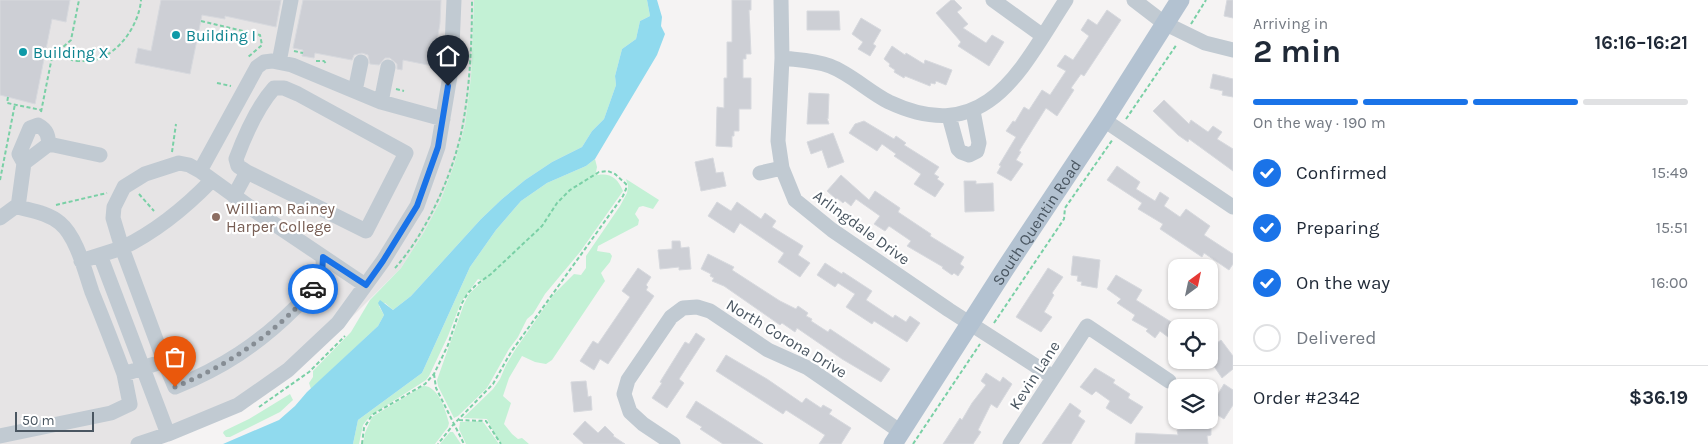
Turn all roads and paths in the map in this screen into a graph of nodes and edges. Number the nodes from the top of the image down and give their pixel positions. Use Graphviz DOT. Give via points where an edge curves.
graph roads {
  1 [pos="79,0"];
  2 [pos="141,0"];
  3 [pos="291,0"];
  4 [pos="454,0"];
  5 [pos="781,0"];
  6 [pos="993,0"];
  7 [pos="1066,0"];
  8 [pos="1134,0"];
  9 [pos="1180,0"];
  10 [pos="1206,0"];
  11 [pos="201,21"];
  12 [pos="1164,23"];
  13 [pos="1184,33"];
  14 [pos="1043,36"];
  15 [pos="61,49"];
  16 [pos="1233,50"];
  17 [pos="782,58"];
  18 [pos="245,60"];
  19 [pos="279,62"];
  20 [pos="361,62"];
  21 [pos="388,67"];
  22 [pos="309,72"];
  23 [pos="217,83"];
  24 [pos="231,86"];
  25 [pos="355,92"];
  26 [pos="298,94"];
  27 [pos="8,97"];
  28 [pos="381,102"];
  29 [pos="15,104"];
  30 [pos="973,111"];
  31 [pos="949,116"];
  32 [pos="40,118"];
  33 [pos="443,119"];
  34 [pos="176,124"];
  35 [pos="1111,125"];
  36 [pos="48,144"];
  37 [pos="177,154"];
  38 [pos="100,155"];
  39 [pos="24,163"];
  40 [pos="782,168"];
  41 [pos="200,171"];
  42 [pos="247,172"];
  43 [pos="760,173"];
  44 [pos="0,180"];
  45 [pos="212,180"];
  46 [pos="112,191"];
  47 [pos="234,196"];
  48 [pos="52,206"];
  49 [pos="18,207"];
  50 [pos="1233,208"];
  51 [pos="0,218"];
  52 [pos="122,248"];
  53 [pos="100,255"];
  54 [pos="323,257"];
  55 [pos="81,261"];
  56 [pos="366,285"];
  57 [pos="970,324"];
  58 [pos="986,334"];
  59 [pos="164,361"];
  60 [pos="143,368"];
  61 [pos="124,374"];
  62 [pos="434,374"];
  63 [pos="1053,377"];
  64 [pos="1168,380"];
  65 [pos="458,420"];
  66 [pos="453,425"];
  67 [pos="168,434"];
  68 [pos="0,436"];
  69 [pos="902,440"];
  70 [pos="138,444"];
  71 [pos="362,444"];
  72 [pos="438,444"];
  73 [pos="464,444"];
  74 [pos="501,444"];
  75 [pos="673,444"];
  76 [pos="1010,444"];
  1 -- 15 [label="path" via="71,40"];
  2 -- 15 [label="path" via="129,34 101,58 72,60"];
  3 -- 19 [label="street"];
  4 -- 33 [label="street" via="451,70"];
  5 -- 17 [label="street, Arlingdale Drive"];
  6 -- 14 [label="street"];
  7 -- 14 [label="street"];
  8 -- 12 [label="street"];
  9 -- 12 [label="main road, South Quentin Road"];
  10 -- 13 [label="path"];
  11 -- 18 [label="path" via="260,35 262,45"];
  12 -- 13 [label="street"];
  12 -- 35 [label="main road, South Quentin Road"];
  13 -- 16 [label="street" via="1204,43"];
  13 -- 35 [label="path"];
  14 -- 30 [label="street" via="1011,83"];
  15 -- 32 [label="path" via="52,57"];
  17 -- 31 [label="street" via="832,66 910,111"];
  17 -- 40 [label="street, Arlingdale Drive" via="778,141"];
  19 -- 22 [label="street"];
  19 -- 41 [label="street" via="264,62 257,66"];
  20 -- 25 [label="street"];
  21 -- 28 [label="street"];
  22 -- 25 [label="street"];
  22 -- 26 [label="street"];
  23 -- 24 [label="path"];
  25 -- 28 [label="street"];
  26 -- 42 [label="street" via="274,88 268,95 236,159 238,166"];
  26 -- 42 [label="street" via="406,153 366,231"];
  27 -- 29 [label="path" via="7,103"];
  28 -- 33 [label="street"];
  29 -- 32 [label="path"];
  29 -- 44 [label="path"];
  30 -- 31 [label="street"];
  30 -- 31 [label="street" via="979,143 977,151 969,155 958,149"];
  32 -- 36 [label="street" via="48,134"];
  32 -- 39 [label="street" via="25,137 19,154"];
  33 -- 56 [label="street" via="438,147 417,206"];
  34 -- 37 [label="path" via="172,155"];
  35 -- 50 [label="street"];
  35 -- 57 [label="main road, South Quentin Road"];
  35 -- 58 [label="path" via="1065,208 1064,219"];
  36 -- 38 [label="street"];
  36 -- 39 [label="street"];
  39 -- 49 [label="street"];
  40 -- 43 [label="street"];
  40 -- 57 [label="street, Arlingdale Drive" via="795,200 832,230"];
  41 -- 45 [label="street"];
  41 -- 52 [label="street" via="189,165 174,164 145,174 124,187 114,207 113,218"];
  42 -- 47 [label="street"];
  45 -- 47 [label="street"];
  45 -- 52 [label="street" via="160,227"];
  46 -- 48 [label="path"];
  47 -- 54 [label="street"];
  49 -- 51 [label="street"];
  49 -- 55 [label="street" via="51,216 62,224 71,236"];
  52 -- 53 [label="street"];
  52 -- 59 [label="street"];
  53 -- 55 [label="street"];
  53 -- 60 [label="street"];
  54 -- 56 [label="street"];
  54 -- 59 [label="street" via="322,275 311,293 271,332 234,358 175,387"];
  55 -- 61 [label="street"];
  56 -- 67 [label="street" via="338,323 288,370 238,405"];
  57 -- 58 [label="street, Arlingdale Drive"];
  57 -- 69 [label="main road, South Quentin Road"];
  58 -- 63 [label="street, Arlingdale Drive"];
  58 -- 69 [label="path"];
  59 -- 60 [label="street"];
  60 -- 61 [label="street"];
  60 -- 67 [label="street"];
  61 -- 68 [label="street" via="130,404 112,413"];
  62 -- 65 [label="path" via="468,293 542,226 570,190 599,172 608,171 623,180 626,189 603,225 511,352 493,384"];
  62 -- 66 [label="path" via="436,388"];
  62 -- 71 [label="path" via="425,384 372,416 364,428"];
  63 -- 64 [label="street, Kevin Lane" via="1087,326"];
  63 -- 76 [label="street, Kevin Lane"];
  65 -- 66 [label="path"];
  65 -- 74 [label="path" via="486,421"];
  66 -- 72 [label="path"];
  66 -- 73 [label="path"];
  67 -- 70 [label="street"];
  69 -- 75 [label="street, North Corona Drive" via="808,368 768,350 710,311 697,307 683,308 671,317 628,380 624,394 630,412"];
}
